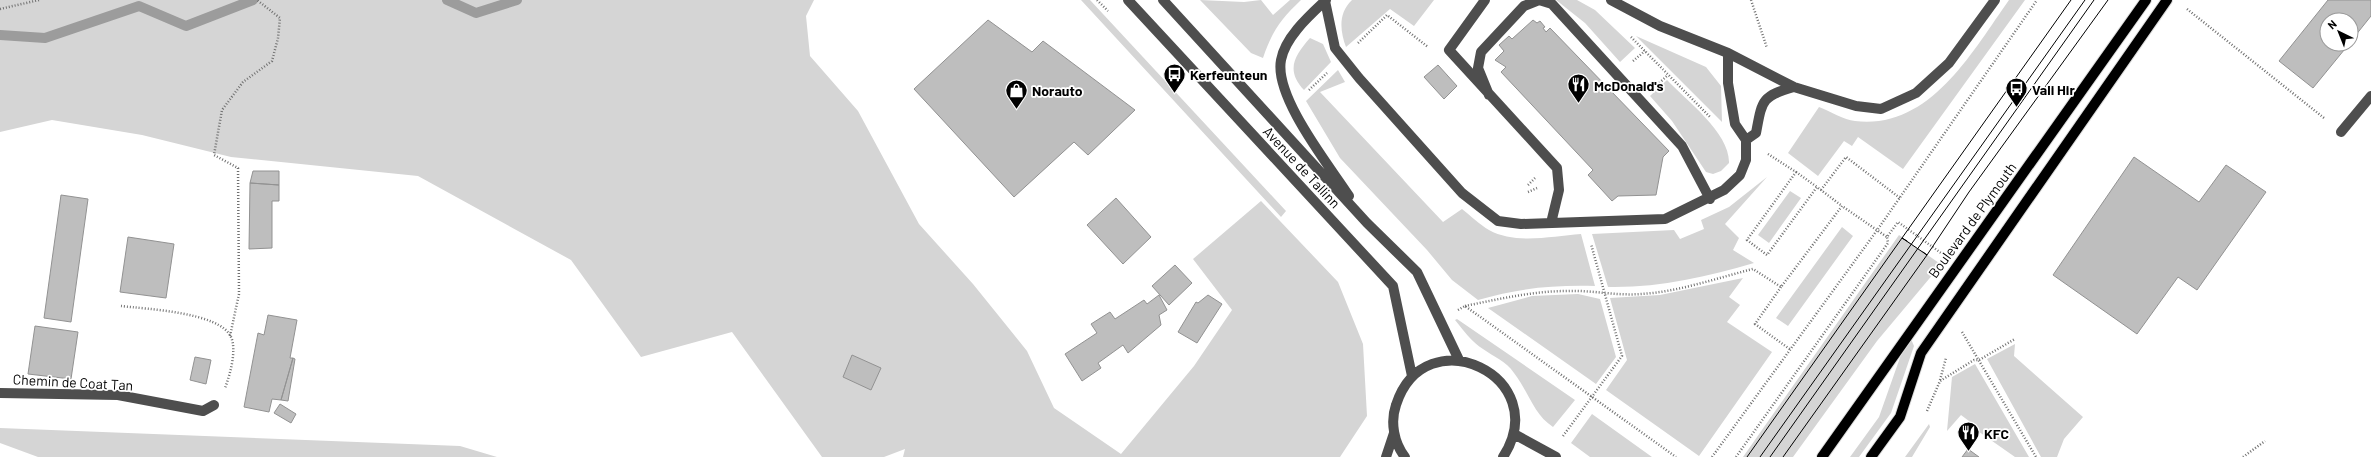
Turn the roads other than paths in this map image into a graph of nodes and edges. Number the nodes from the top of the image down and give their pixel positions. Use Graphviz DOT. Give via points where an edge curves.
graph roads {
  1 [pos="1128,0"];
  2 [pos="1163,0"];
  3 [pos="1325,0"];
  4 [pos="1484,0"];
  5 [pos="1995,0"];
  6 [pos="2146,0"];
  7 [pos="2167,0"];
  8 [pos="1612,1"];
  9 [pos="1728,53"];
  10 [pos="1794,86"];
  11 [pos="1489,95"];
  12 [pos="2371,96"];
  13 [pos="2341,132"];
  14 [pos="1746,140"];
  15 [pos="1710,199"];
  16 [pos="1367,223"];
  17 [pos="1551,223"];
  18 [pos="1459,360"];
  19 [pos="1412,376"];
  20 [pos="0,393"];
  21 [pos="214,405"];
  22 [pos="1394,433"];
  23 [pos="1514,434"];
  24 [pos="1553,455"];
  25 [pos="1386,457"];
  26 [pos="1405,457"];
  27 [pos="1503,457"];
  28 [pos="1822,457"];
  29 [pos="1871,457"];
  1 -- 19 [label="street, Avenue de Tallinn" via="1393,286"];
  2 -- 16 [label="street, Avenue de Tallinn"];
  3 -- 16 [label="street" via="1296,29 1281,59 1280,77 1291,107"];
  3 -- 17 [label="street" via="1335,48 1462,193 1496,220 1521,224"];
  4 -- 11 [label="street" via="1449,50"];
  5 -- 10 [label="street" via="1949,63 1916,93 1881,109 1856,106"];
  6 -- 28 [label="main road, Boulevard de Plymouth"];
  7 -- 29 [label="main road" via="1921,353 1900,417"];
  8 -- 9 [label="street" via="1660,26"];
  9 -- 10 [label="street"];
  9 -- 14 [label="street" via="1728,83 1734,124"];
  10 -- 14 [label="street" via="1771,93 1761,106 1756,133"];
  11 -- 15 [label="street" via="1478,68 1481,52 1524,6 1538,0 1552,4 1682,146"];
  11 -- 17 [label="street" via="1557,168 1559,190"];
  12 -- 13 [label="street"];
  14 -- 15 [label="street" via="1746,160 1740,175"];
  15 -- 17 [label="street" via="1665,219"];
  16 -- 18 [label="street, Avenue de Tallinn" via="1417,272"];
  18 -- 19 [label="street" via="1434,363"];
  18 -- 23 [label="street" via="1479,365 1496,376 1509,393 1515,413"];
  19 -- 22 [label="street" via="1400,392 1393,412"];
  20 -- 21 [label="street, Chemin de Coat Tan" via="118,395 203,411"];
  22 -- 25 [label="street"];
  22 -- 26 [label="street"];
  23 -- 24 [label="street"];
  23 -- 27 [label="street"];
}
